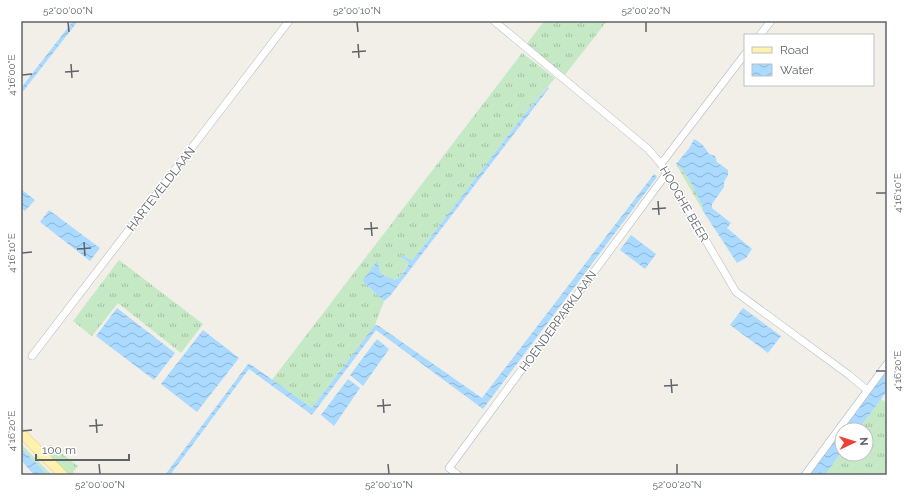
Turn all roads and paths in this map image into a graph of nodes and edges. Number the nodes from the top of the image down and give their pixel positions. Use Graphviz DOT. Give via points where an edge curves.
graph roads {
  1 [pos="289,21"];
  2 [pos="494,21"];
  3 [pos="770,21"];
  4 [pos="761,34"];
  5 [pos="744,55"];
  6 [pos="661,164"];
  7 [pos="667,173"];
  8 [pos="32,356"];
  9 [pos="887,364"];
  10 [pos="867,390"];
  11 [pos="21,433"];
  12 [pos="21,441"];
  13 [pos="55,475"];
  14 [pos="63,475"];
  15 [pos="458,475"];
  16 [pos="804,475"];
  1 -- 8 [label="street, HARTEVELDLAAN"];
  2 -- 6 [label="street, HOOGHE BEER" via="648,149"];
  3 -- 4 [label="street"];
  5 -- 6 [label="street"];
  6 -- 7 [label="street, HOOGHE BEER"];
  7 -- 10 [label="street, HOOGHE BEER" via="736,292"];
  7 -- 15 [label="street, HOENDERPARKLAAN" via="450,468"];
  9 -- 10 [label="street"];
  10 -- 16 [label="street"];
  11 -- 14 [label="main road"];
  12 -- 13 [label="main road"];
}
